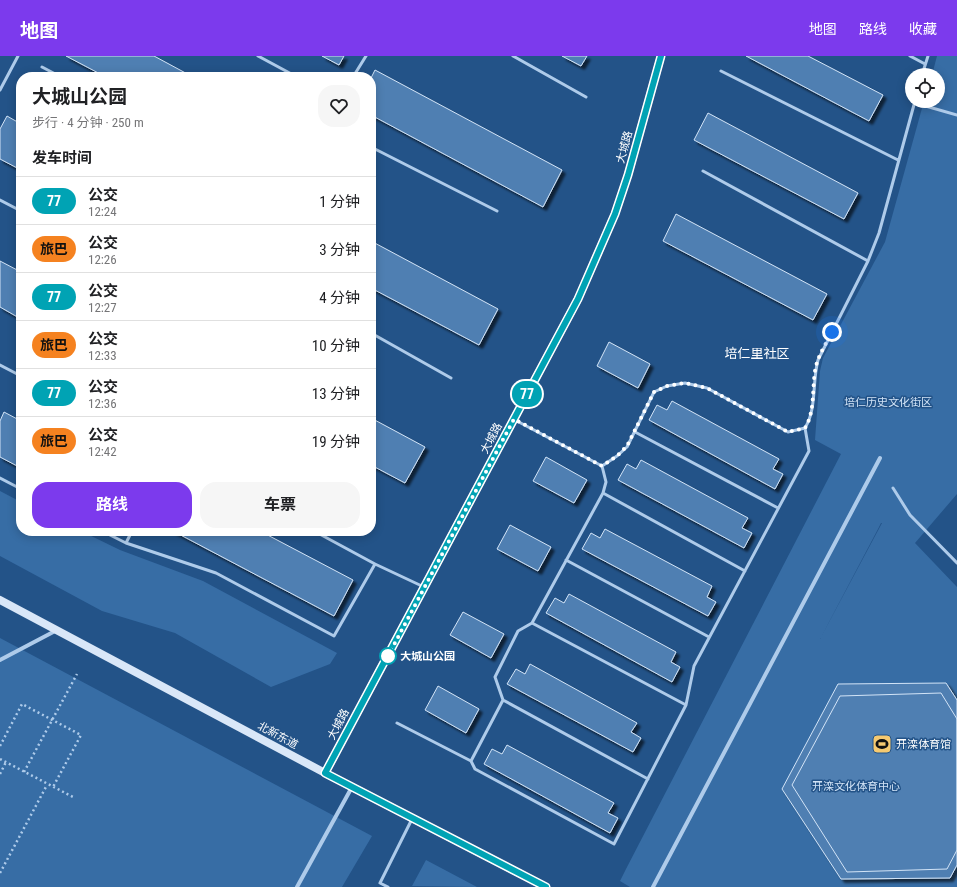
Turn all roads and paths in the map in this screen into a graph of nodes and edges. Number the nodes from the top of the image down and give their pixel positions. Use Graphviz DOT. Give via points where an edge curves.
graph roads {
  1 [pos="18,56"];
  2 [pos="258,56"];
  3 [pos="366,56"];
  4 [pos="513,56"];
  5 [pos="661,56"];
  6 [pos="910,56"];
  7 [pos="928,56"];
  8 [pos="925,64"];
  9 [pos="42,67"];
  10 [pos="924,68"];
  11 [pos="721,71"];
  12 [pos="52,72"];
  13 [pos="288,72"];
  14 [pos="356,72"];
  15 [pos="0,90"];
  16 [pos="586,97"];
  17 [pos="913,108"];
  18 [pos="936,108"];
  19 [pos="957,108"];
  20 [pos="956,114"];
  21 [pos="376,150"];
  22 [pos="898,160"];
  23 [pos="703,171"];
  24 [pos="0,200"];
  25 [pos="16,208"];
  26 [pos="497,211"];
  27 [pos="868,261"];
  28 [pos="376,336"];
  29 [pos="0,365"];
  30 [pos="16,373"];
  31 [pos="451,378"];
  32 [pos="514,419"];
  33 [pos="805,428"];
  34 [pos="635,432"];
  35 [pos="880,458"];
  36 [pos="602,466"];
  37 [pos="0,478"];
  38 [pos="16,486"];
  39 [pos="892,488"];
  40 [pos="603,493"];
  41 [pos="778,508"];
  42 [pos="111,536"];
  43 [pos="130,536"];
  44 [pos="323,536"];
  45 [pos="126,544"];
  46 [pos="566,560"];
  47 [pos="957,563"];
  48 [pos="375,564"];
  49 [pos="745,571"];
  50 [pos="424,587"];
  51 [pos="0,600"];
  52 [pos="532,623"];
  53 [pos="57,630"];
  54 [pos="709,637"];
  55 [pos="0,660"];
  56 [pos="77,674"];
  57 [pos="503,700"];
  58 [pos="686,705"];
  59 [pos="52,720"];
  60 [pos="397,723"];
  61 [pos="0,746"];
  62 [pos="0,759"];
  63 [pos="471,761"];
  64 [pos="6,762"];
  65 [pos="24,772"];
  66 [pos="325,773"];
  67 [pos="0,774"];
  68 [pos="648,780"];
  69 [pos="47,785"];
  70 [pos="53,787"];
  71 [pos="353,787"];
  72 [pos="73,798"];
  73 [pos="413,818"];
  74 [pos="0,873"];
  75 [pos="380,883"];
  76 [pos="297,887"];
  77 [pos="378,887"];
  78 [pos="388,887"];
  79 [pos="546,887"];
  80 [pos="653,887"];
  1 -- 15 [label="lane"];
  2 -- 13 [label="lane"];
  3 -- 14 [label="lane"];
  4 -- 16 [label="lane"];
  5 -- 32 [label="street, 大城路" via="613,221 578,299"];
  6 -- 8 [label="lane"];
  7 -- 8 [label="lane"];
  8 -- 10 [label="lane"];
  9 -- 12 [label="lane"];
  11 -- 22 [label="lane"];
  17 -- 22 [label="lane"];
  18 -- 20 [label="lane"];
  19 -- 20 [label="lane"];
  21 -- 26 [label="lane"];
  22 -- 27 [label="lane" via="879,234"];
  23 -- 27 [label="lane"];
  24 -- 25 [label="lane"];
  27 -- 33 [label="lane" via="818,360 811,419"];
  28 -- 31 [label="lane"];
  29 -- 30 [label="lane"];
  32 -- 36 [label="lane"];
  32 -- 50 [label="street, 大城路"];
  33 -- 34 [label="lane" via="788,432 707,388 685,383 667,386 654,392"];
  33 -- 41 [label="lane" via="809,451"];
  34 -- 36 [label="lane" via="627,446"];
  34 -- 41 [label="lane"];
  35 -- 80 [label="street"];
  36 -- 40 [label="lane" via="606,482"];
  37 -- 38 [label="lane"];
  39 -- 47 [label="lane" via="910,515"];
  40 -- 46 [label="lane"];
  40 -- 49 [label="lane"];
  41 -- 49 [label="lane"];
  42 -- 45 [label="lane"];
  43 -- 45 [label="lane"];
  44 -- 48 [label="lane"];
  45 -- 48 [label="lane" via="216,573 334,636"];
  46 -- 52 [label="lane"];
  46 -- 54 [label="lane"];
  48 -- 50 [label="lane"];
  49 -- 54 [label="lane"];
  50 -- 66 [label="street, 大城路"];
  51 -- 53 [label="street, 北新东道"];
  52 -- 57 [label="lane" via="518,630 495,677"];
  52 -- 58 [label="lane"];
  53 -- 55 [label="street"];
  53 -- 66 [label="street, 北新东道"];
  54 -- 58 [label="lane" via="694,666"];
  56 -- 59 [label="path"];
  57 -- 63 [label="lane"];
  57 -- 68 [label="lane"];
  58 -- 68 [label="lane"];
  59 -- 61 [label="path" via="22,704"];
  59 -- 65 [label="path"];
  59 -- 70 [label="path" via="81,735"];
  60 -- 63 [label="lane"];
  62 -- 64 [label="path"];
  63 -- 68 [label="lane" via="475,769 614,844"];
  64 -- 65 [label="path"];
  64 -- 67 [label="path"];
  65 -- 69 [label="path"];
  66 -- 71 [label="street, 北新东道"];
  69 -- 70 [label="path"];
  69 -- 74 [label="path"];
  70 -- 72 [label="path"];
  71 -- 73 [label="street, 北新东道"];
  71 -- 76 [label="street"];
  73 -- 75 [label="lane"];
  73 -- 79 [label="street, 北新东道"];
  75 -- 77 [label="lane"];
  75 -- 78 [label="lane"];
}
